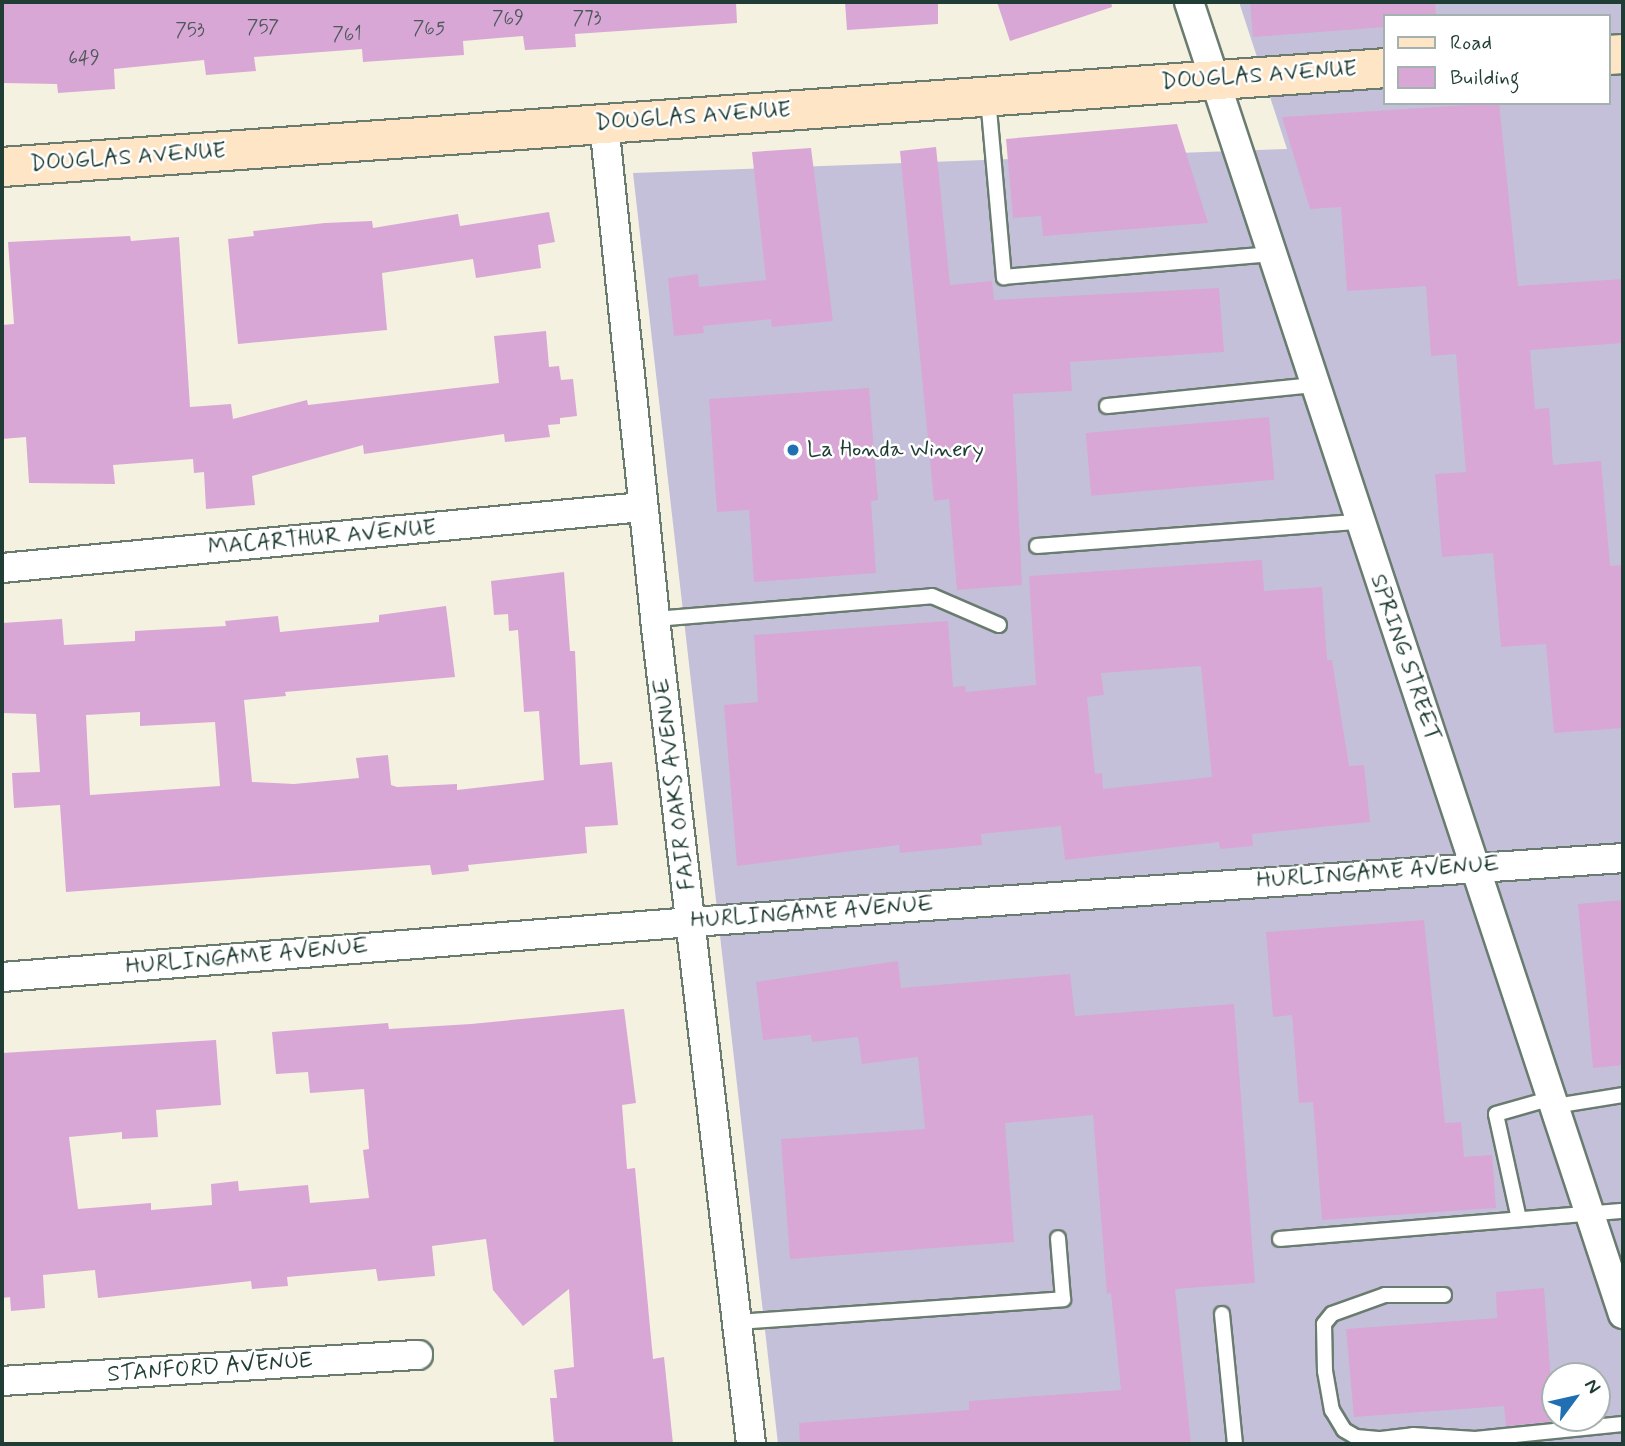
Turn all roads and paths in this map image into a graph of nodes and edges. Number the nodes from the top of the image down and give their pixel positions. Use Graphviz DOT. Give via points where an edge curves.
graph roads {
  1 [pos="1189,2"];
  2 [pos="1384,68"];
  3 [pos="1214,78"];
  4 [pos="987,96"];
  5 [pos="604,123"];
  6 [pos="2,167"];
  7 [pos="1271,254"];
  8 [pos="1314,385"];
  9 [pos="1107,406"];
  10 [pos="643,508"];
  11 [pos="1358,522"];
  12 [pos="1037,546"];
  13 [pos="2,568"];
  14 [pos="655,619"];
  15 [pos="999,625"];
  16 [pos="1623,858"];
  17 [pos="1475,866"];
  18 [pos="692,922"];
  19 [pos="2,977"];
  20 [pos="1623,1095"];
  21 [pos="1553,1102"];
  22 [pos="1588,1212"];
  23 [pos="1623,1212"];
  24 [pos="1519,1219"];
  25 [pos="1058,1238"];
  26 [pos="1280,1239"];
  27 [pos="1444,1295"];
  28 [pos="1222,1314"];
  29 [pos="1623,1314"];
  30 [pos="737,1322"];
  31 [pos="418,1354"];
  32 [pos="2,1381"];
  33 [pos="1623,1424"];
  34 [pos="751,1444"];
  35 [pos="1235,1444"];
  1 -- 3 [label="street, SPRING STREET"];
  2 -- 3 [label="street, DOUGLAS AVENUE"];
  3 -- 4 [label="street, DOUGLAS AVENUE"];
  3 -- 7 [label="street, SPRING STREET"];
  4 -- 5 [label="street, DOUGLAS AVENUE"];
  4 -- 7 [label="lane" via="1004,277"];
  5 -- 6 [label="street, DOUGLAS AVENUE"];
  5 -- 10 [label="street, FAIR OAKS AVENUE"];
  7 -- 8 [label="street, SPRING STREET"];
  8 -- 9 [label="lane"];
  8 -- 11 [label="street, SPRING STREET"];
  10 -- 13 [label="street, MACARTHUR AVENUE"];
  10 -- 14 [label="street, FAIR OAKS AVENUE"];
  11 -- 12 [label="lane"];
  11 -- 17 [label="street, SPRING STREET"];
  14 -- 15 [label="lane" via="932,596"];
  14 -- 18 [label="street, FAIR OAKS AVENUE"];
  16 -- 17 [label="street, HURLINGAME AVENUE"];
  17 -- 18 [label="street, HURLINGAME AVENUE"];
  17 -- 21 [label="street, SPRING STREET"];
  18 -- 19 [label="street, HURLINGAME AVENUE"];
  18 -- 30 [label="street, FAIR OAKS AVENUE"];
  20 -- 21 [label="lane"];
  21 -- 22 [label="street, SPRING STREET"];
  21 -- 24 [label="lane" via="1496,1114"];
  22 -- 23 [label="lane"];
  22 -- 24 [label="lane"];
  22 -- 29 [label="street, SPRING STREET"];
  24 -- 26 [label="lane"];
  25 -- 30 [label="lane" via="1063,1299"];
  27 -- 33 [label="lane" via="1385,1295 1332,1314 1324,1324 1332,1410 1344,1430 1356,1437 1381,1439 1413,1435 1475,1439"];
  28 -- 35 [label="lane"];
  30 -- 34 [label="street, FAIR OAKS AVENUE"];
  31 -- 32 [label="street, STANFORD AVENUE"];
}
